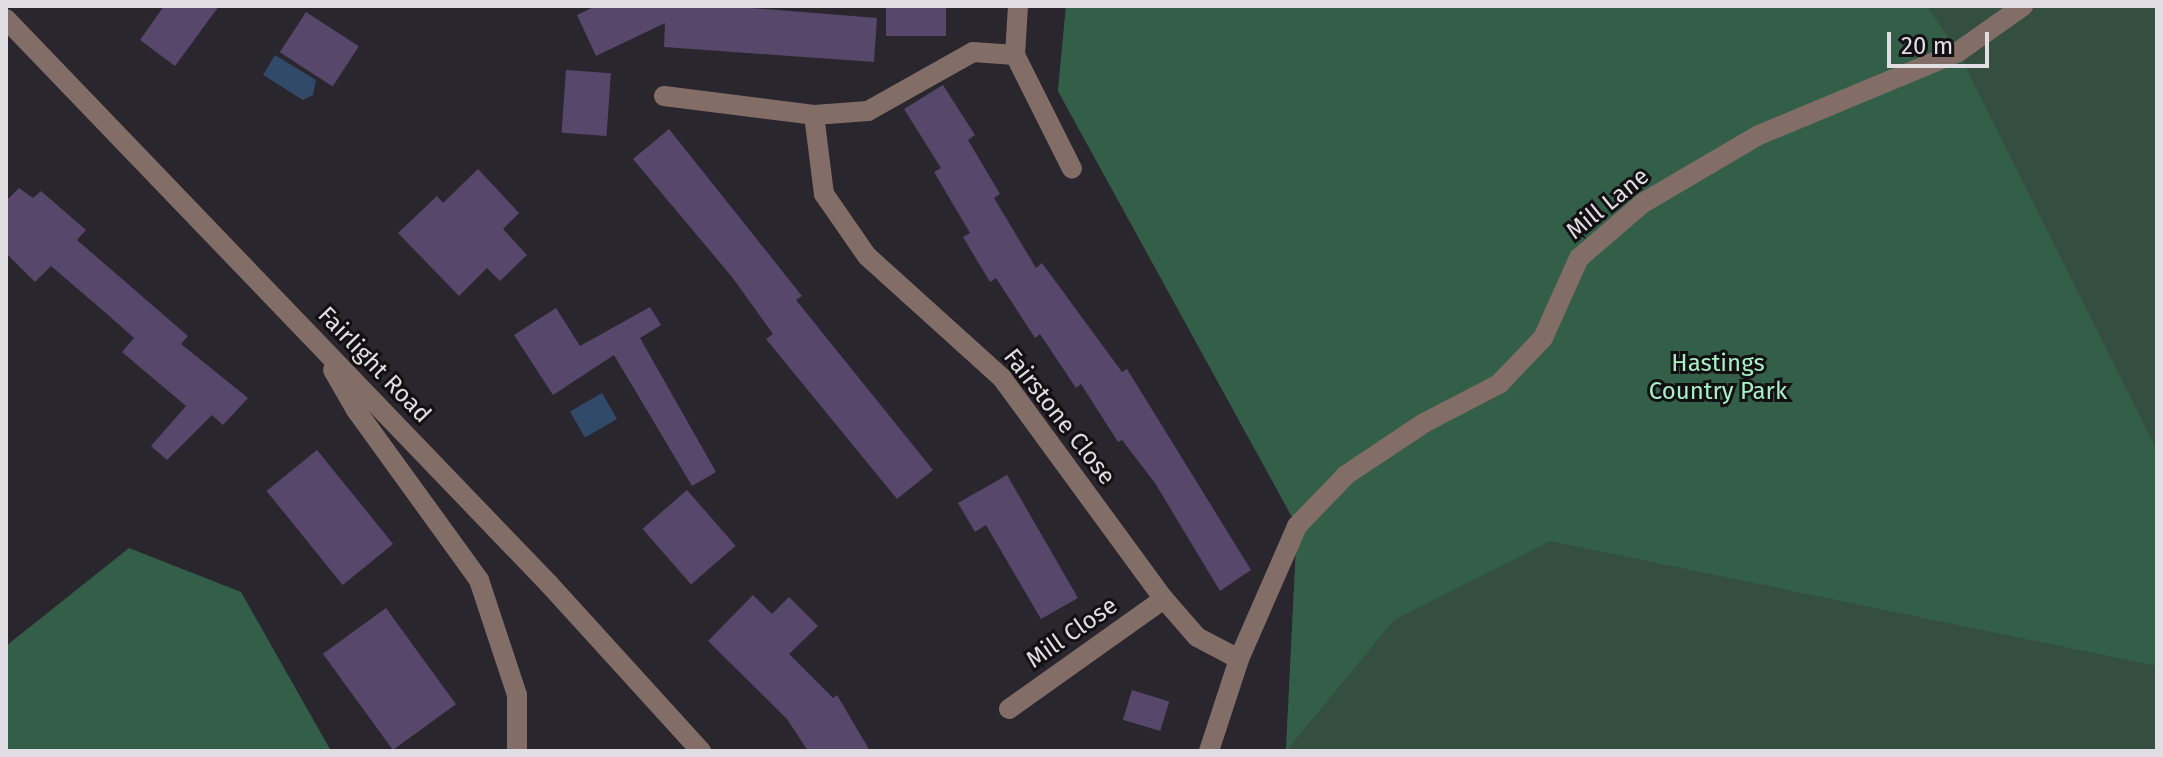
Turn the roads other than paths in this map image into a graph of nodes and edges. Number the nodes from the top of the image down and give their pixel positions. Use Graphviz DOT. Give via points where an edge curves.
graph roads {
  1 [pos="1018,6"];
  2 [pos="2023,6"];
  3 [pos="6,19"];
  4 [pos="1015,55"];
  5 [pos="664,96"];
  6 [pos="814,115"];
  7 [pos="1072,169"];
  8 [pos="319,346"];
  9 [pos="1164,599"];
  10 [pos="1239,659"];
  11 [pos="1009,709"];
  12 [pos="517,751"];
  13 [pos="701,751"];
  14 [pos="1209,751"];
  1 -- 4 [label="street"];
  2 -- 10 [label="street, Mill Lane" via="1958,52 1759,135 1643,203 1579,258 1543,338 1499,384 1424,423 1346,475 1297,526"];
  3 -- 8 [label="street, Fairlight Road"];
  4 -- 6 [label="street" via="973,52 868,111"];
  4 -- 7 [label="street"];
  5 -- 6 [label="street"];
  6 -- 9 [label="street, Fairstone Close" via="824,194 867,256 1002,378"];
  8 -- 12 [label="street" via="356,410 479,580 517,695"];
  8 -- 13 [label="street, Fairlight Road"];
  9 -- 10 [label="street, Fairstone Close" via="1197,637"];
  9 -- 11 [label="street, Mill Close"];
  10 -- 14 [label="street, Mill Lane"];
}
